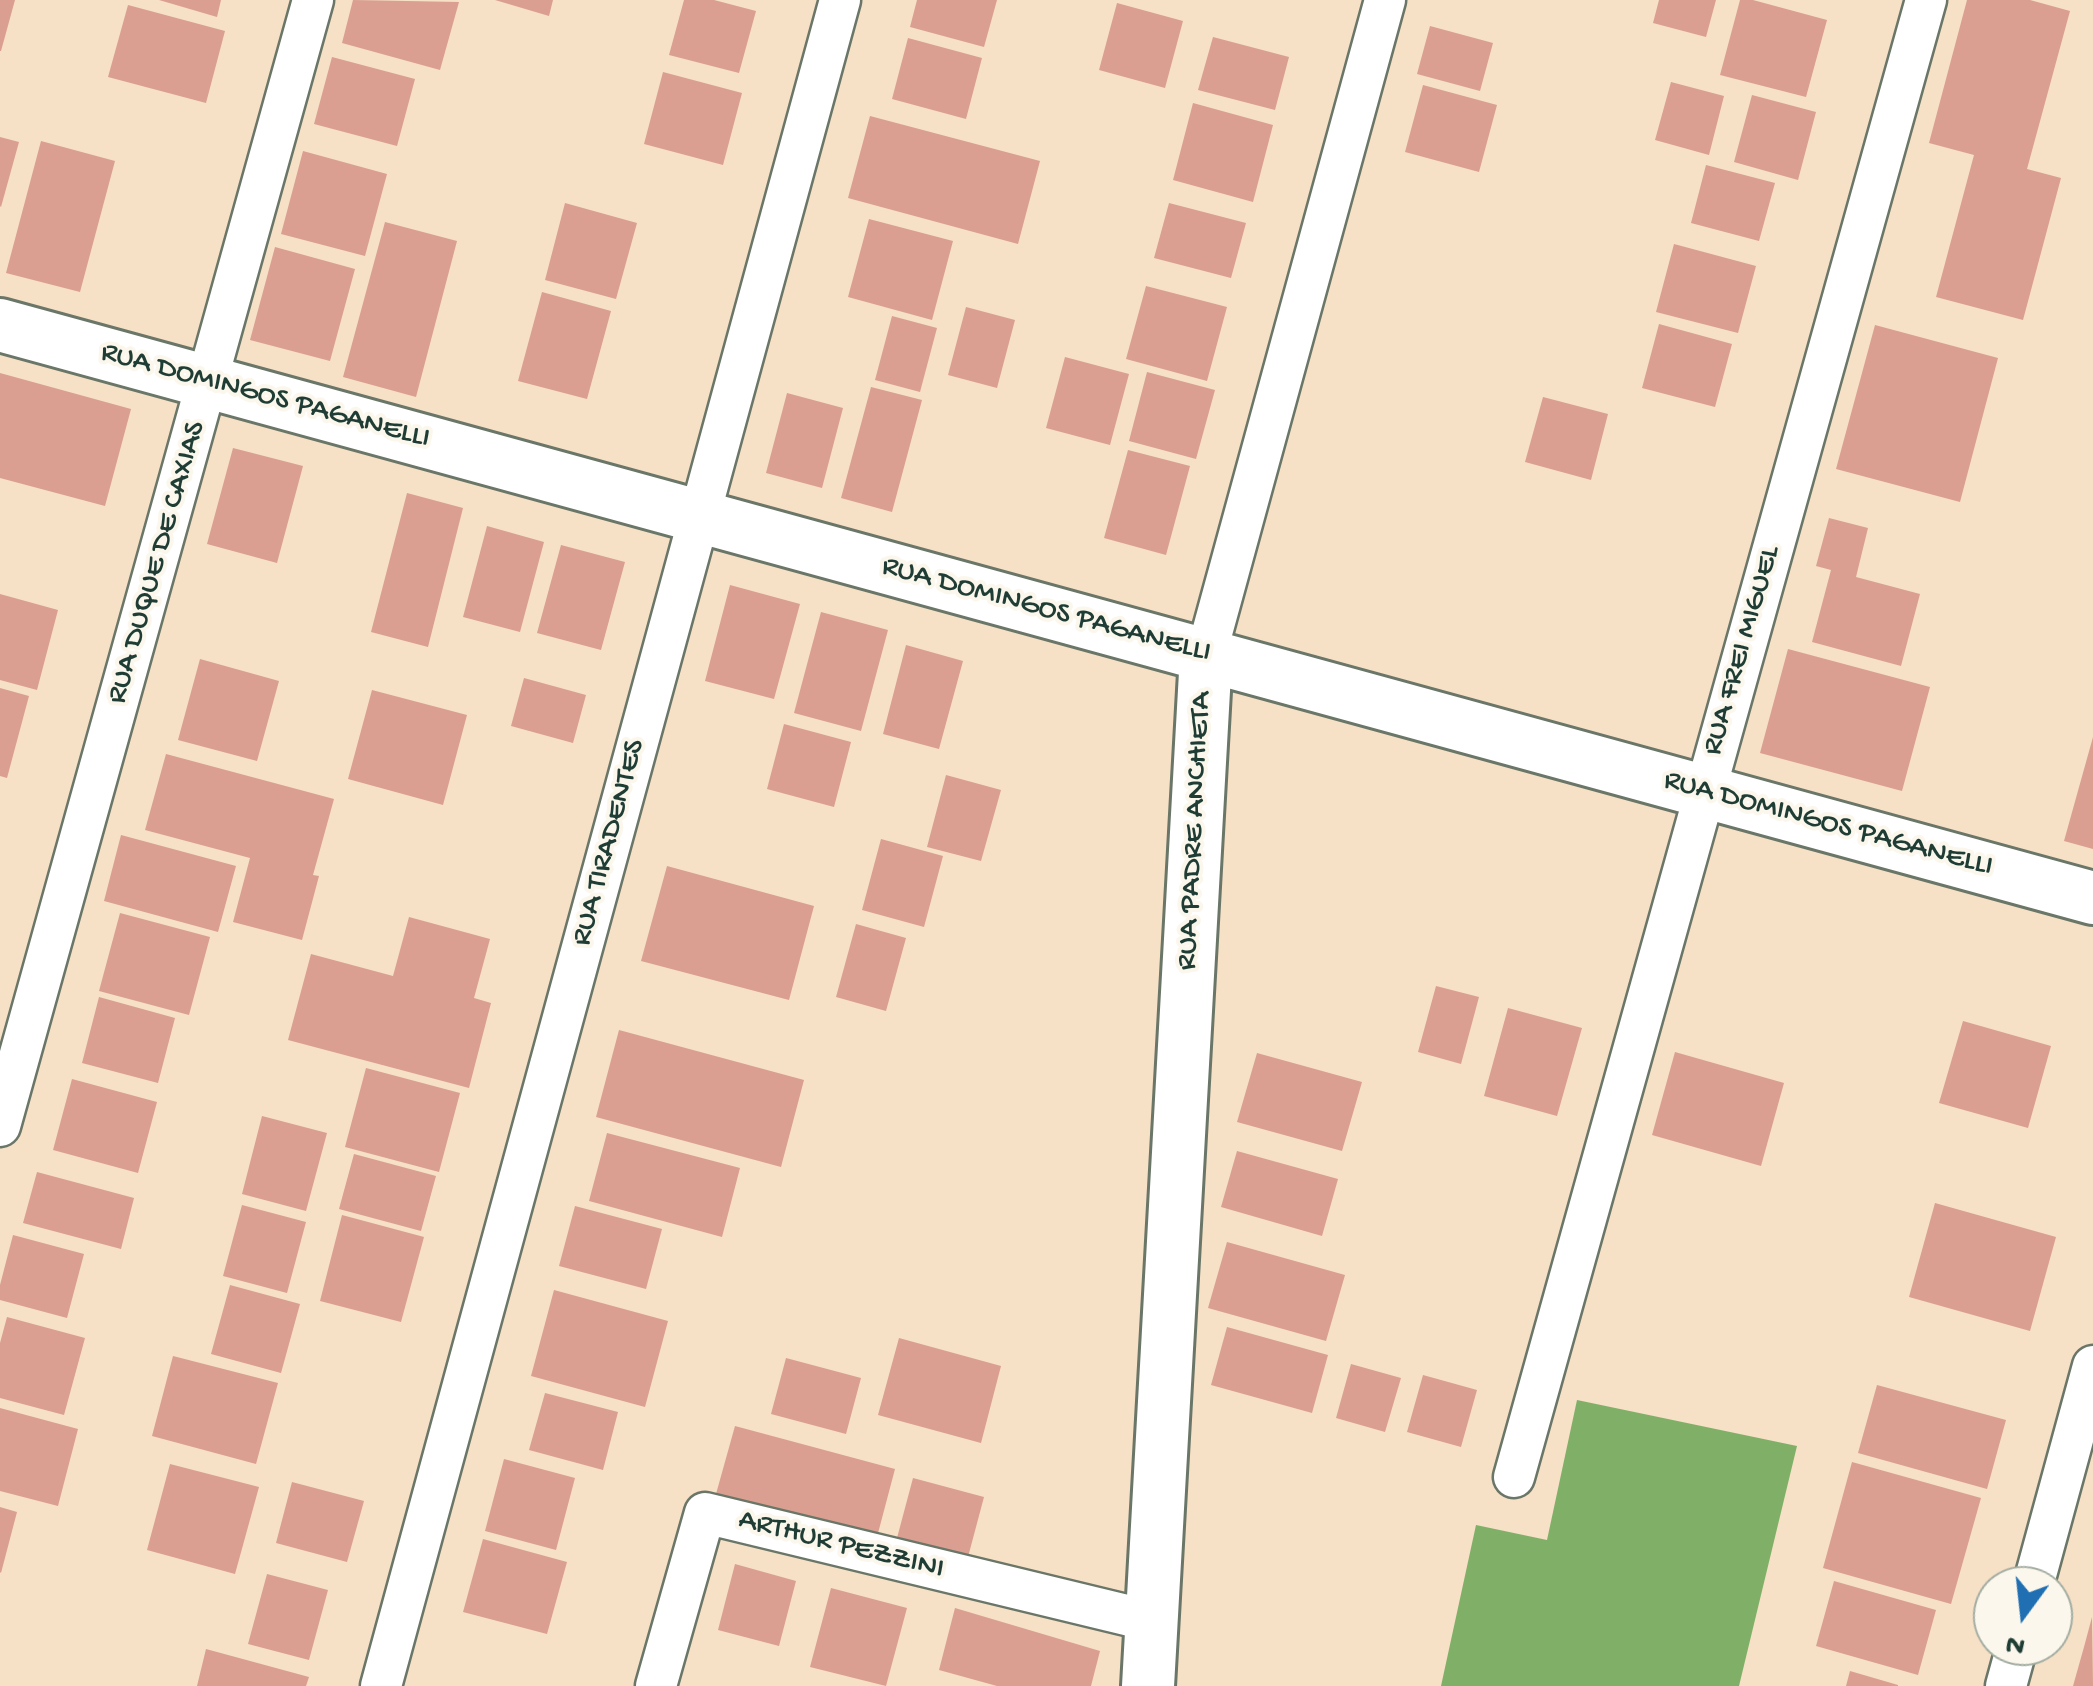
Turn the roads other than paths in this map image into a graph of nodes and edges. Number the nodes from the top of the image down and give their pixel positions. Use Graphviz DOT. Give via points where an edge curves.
graph roads {
  1 [pos="312,0"];
  2 [pos="840,0"];
  3 [pos="1385,0"];
  4 [pos="1926,0"];
  5 [pos="0,324"];
  6 [pos="208,382"];
  7 [pos="699,516"];
  8 [pos="1206,655"];
  9 [pos="1703,791"];
  10 [pos="2093,898"];
  11 [pos="0,1126"];
  12 [pos="2093,1366"];
  13 [pos="1514,1476"];
  14 [pos="2038,1566"];
  15 [pos="1151,1621"];
  16 [pos="381,1686"];
  17 [pos="656,1686"];
  18 [pos="1148,1686"];
  1 -- 6 [label="street, RUA DUQUE DE CAXIAS"];
  2 -- 7 [label="street, RUA TIRADENTES"];
  3 -- 8 [label="street, RUA PADRE ANCHIETA"];
  4 -- 9 [label="street, RUA FREI MIGUEL"];
  5 -- 6 [label="street, RUA DOMINGOS PAGANELLI"];
  6 -- 7 [label="street, RUA DOMINGOS PAGANELLI"];
  6 -- 11 [label="street, RUA DUQUE DE CAXIAS"];
  7 -- 8 [label="street, RUA DOMINGOS PAGANELLI"];
  7 -- 16 [label="street, RUA TIRADENTES"];
  8 -- 9 [label="street, RUA DOMINGOS PAGANELLI"];
  8 -- 15 [label="street, RUA PADRE ANCHIETA"];
  9 -- 10 [label="street, RUA DOMINGOS PAGANELLI"];
  9 -- 13 [label="street, RUA FREI MIGUEL"];
  12 -- 14 [label="street"];
  15 -- 17 [label="street, ARTHUR PEZZINI" via="705,1513"];
  15 -- 18 [label="street, RUA PADRE ANCHIETA"];
}
